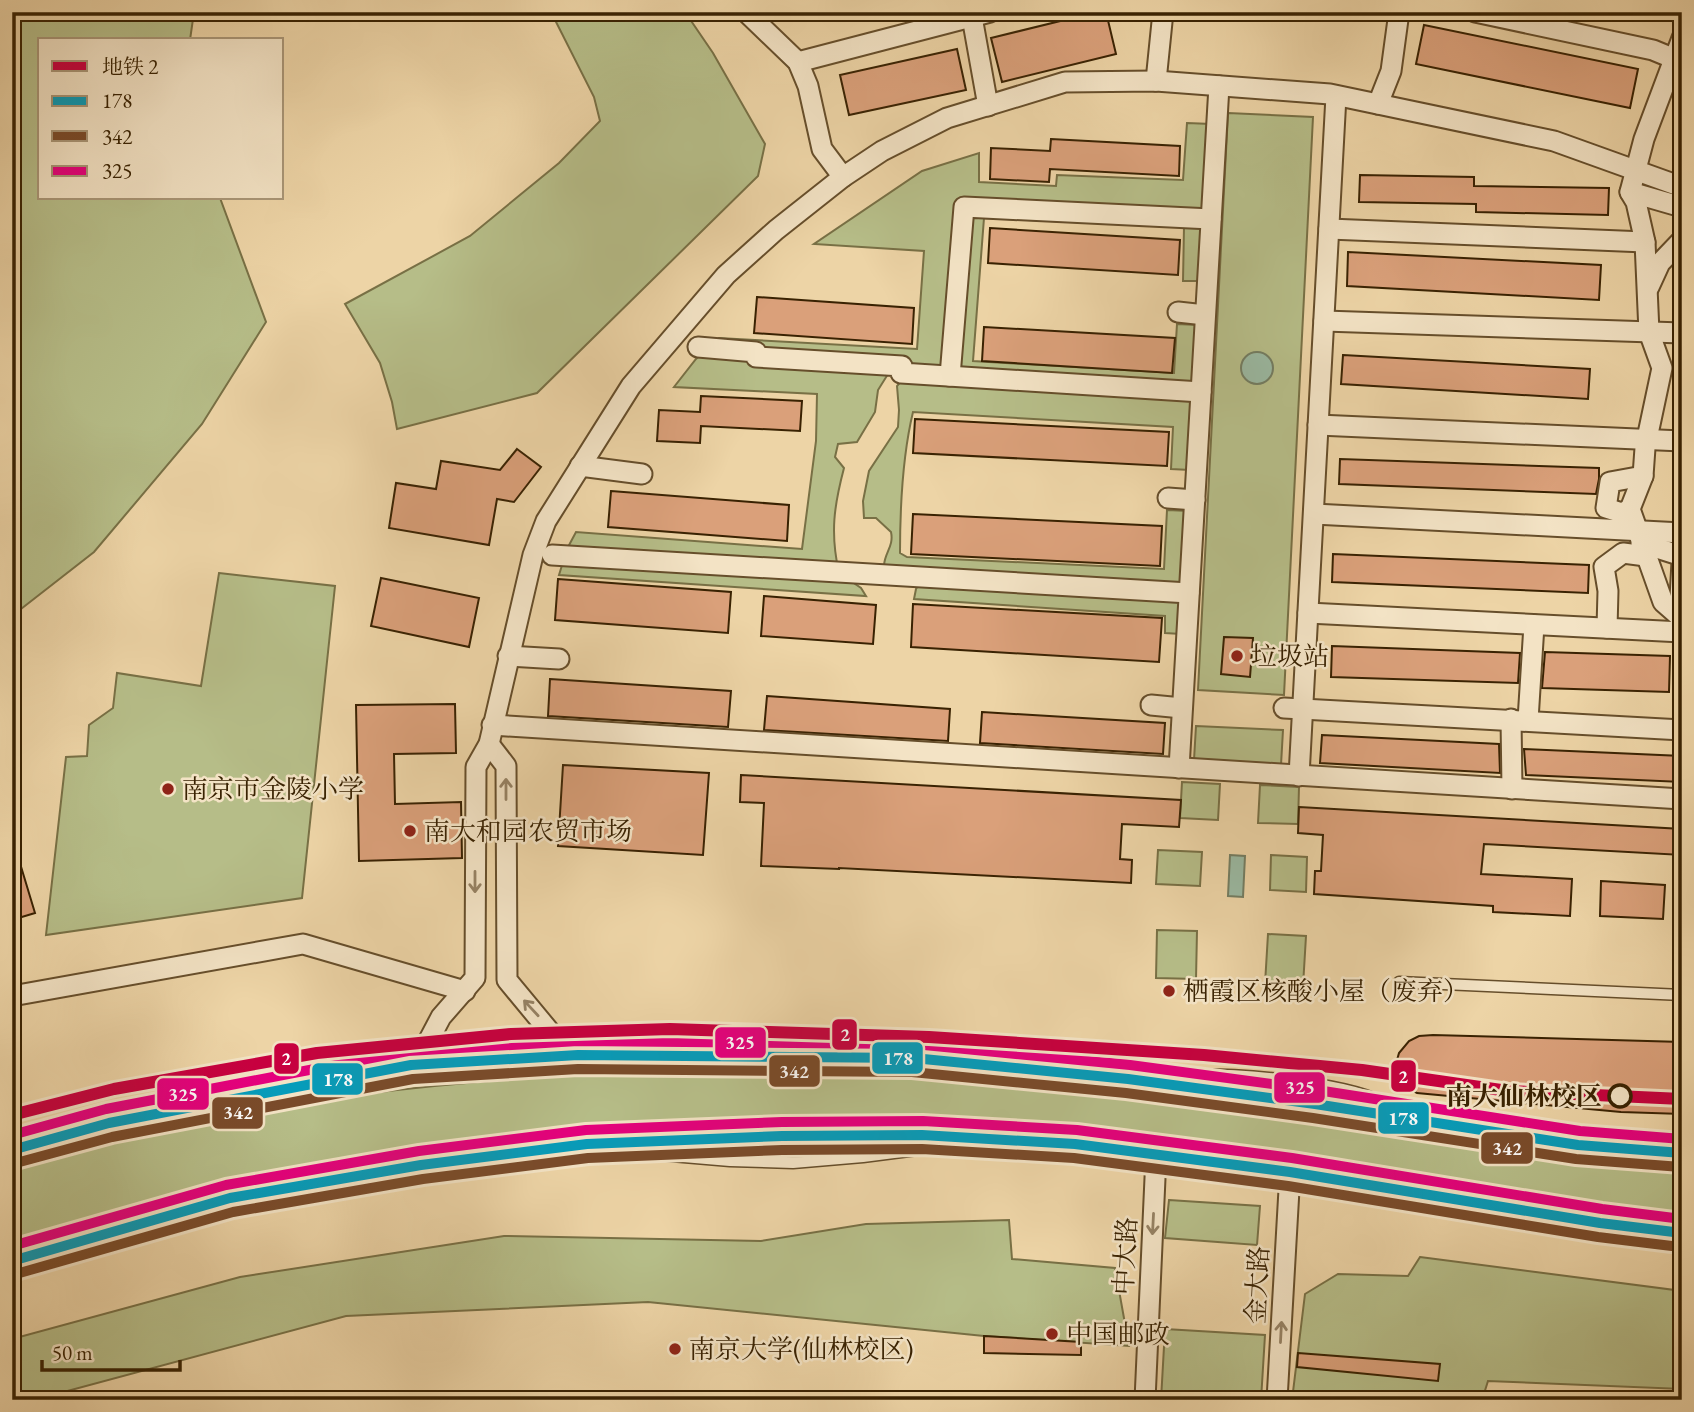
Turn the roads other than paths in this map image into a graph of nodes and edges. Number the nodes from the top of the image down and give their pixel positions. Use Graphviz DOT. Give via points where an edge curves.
graph roads {
  1 [pos="746,12"];
  2 [pos="1163,12"];
  3 [pos="1399,12"];
  4 [pos="1475,12"];
  5 [pos="981,15"];
  6 [pos="1682,38"];
  7 [pos="1678,61"];
  8 [pos="798,62"];
  9 [pos="1156,81"];
  10 [pos="1219,86"];
  11 [pos="1336,96"];
  12 [pos="1378,104"];
  13 [pos="988,106"];
  14 [pos="1634,170"];
  15 [pos="843,177"];
  16 [pos="1682,187"];
  17 [pos="1630,192"];
  18 [pos="1682,207"];
  19 [pos="1211,219"];
  20 [pos="1329,229"];
  21 [pos="1682,240"];
  22 [pos="1645,243"];
  23 [pos="1647,292"];
  24 [pos="1178,312"];
  25 [pos="1205,315"];
  26 [pos="1324,321"];
  27 [pos="1649,331"];
  28 [pos="1682,333"];
  29 [pos="698,347"];
  30 [pos="950,376"];
  31 [pos="1201,393"];
  32 [pos="1318,425"];
  33 [pos="1647,439"];
  34 [pos="1682,441"];
  35 [pos="580,466"];
  36 [pos="642,474"];
  37 [pos="1643,476"];
  38 [pos="1168,498"];
  39 [pos="1195,500"];
  40 [pos="1630,509"];
  41 [pos="1314,514"];
  42 [pos="1682,533"];
  43 [pos="1642,543"];
  44 [pos="552,555"];
  45 [pos="1682,556"];
  46 [pos="1682,562"];
  47 [pos="1189,593"];
  48 [pos="1308,613"];
  49 [pos="1681,624"];
  50 [pos="1534,625"];
  51 [pos="1608,628"];
  52 [pos="508,656"];
  53 [pos="559,659"];
  54 [pos="1151,705"];
  55 [pos="1182,708"];
  56 [pos="1293,709"];
  57 [pos="1520,720"];
  58 [pos="1682,730"];
  59 [pos="490,734"];
  60 [pos="1179,768"];
  61 [pos="1299,776"];
  62 [pos="1512,789"];
  63 [pos="1682,799"];
  64 [pos="1399,982"];
  65 [pos="465,991"];
  66 [pos="1682,995"];
  67 [pos="12,996"];
  68 [pos="578,1055"];
  69 [pos="411,1065"];
  70 [pos="12,1150"];
  71 [pos="1682,1153"];
  72 [pos="1156,1156"];
  73 [pos="1290,1172"];
  74 [pos="1682,1233"];
  75 [pos="12,1261"];
  76 [pos="1145,1400"];
  77 [pos="1277,1400"];
  1 -- 8 [label="street"];
  2 -- 9 [label="street"];
  3 -- 12 [label="street" via="1391,71"];
  4 -- 7 [label="street" via="1653,50"];
  5 -- 8 [label="street"];
  5 -- 13 [label="street"];
  6 -- 7 [label="street"];
  7 -- 14 [label="street"];
  8 -- 15 [label="street" via="822,149"];
  9 -- 10 [label="street"];
  9 -- 13 [label="street" via="1065,82"];
  10 -- 11 [label="street"];
  10 -- 19 [label="street"];
  11 -- 12 [label="street"];
  11 -- 20 [label="street"];
  12 -- 14 [label="street" via="1554,141"];
  13 -- 15 [label="street" via="912,135"];
  14 -- 16 [label="street"];
  14 -- 17 [label="street"];
  15 -- 35 [label="street" via="726,275 631,386"];
  17 -- 18 [label="street"];
  17 -- 22 [label="street"];
  19 -- 25 [label="street"];
  19 -- 30 [label="street" via="964,207"];
  20 -- 22 [label="street"];
  20 -- 26 [label="street"];
  21 -- 23 [label="street" via="1660,263"];
  22 -- 23 [label="street"];
  23 -- 27 [label="street"];
  24 -- 25 [label="street"];
  25 -- 31 [label="street"];
  26 -- 27 [label="street"];
  26 -- 32 [label="street"];
  27 -- 28 [label="street"];
  27 -- 33 [label="street" via="1662,368"];
  29 -- 30 [label="street" via="756,352 756,357 902,366 901,373"];
  30 -- 31 [label="street"];
  31 -- 39 [label="street"];
  32 -- 33 [label="street"];
  32 -- 41 [label="street"];
  33 -- 34 [label="street"];
  33 -- 37 [label="street"];
  35 -- 36 [label="street"];
  35 -- 52 [label="street" via="546,521 533,555"];
  37 -- 40 [label="street"];
  37 -- 40 [label="street" via="1610,482 1606,508 1622,513"];
  38 -- 39 [label="street"];
  39 -- 47 [label="street"];
  40 -- 43 [label="street"];
  41 -- 43 [label="street"];
  41 -- 48 [label="street"];
  42 -- 43 [label="street"];
  43 -- 45 [label="street"];
  43 -- 49 [label="street" via="1663,602"];
  43 -- 51 [label="street" via="1604,568"];
  44 -- 47 [label="street"];
  46 -- 49 [label="street"];
  47 -- 55 [label="street"];
  48 -- 50 [label="street"];
  48 -- 56 [label="street"];
  49 -- 51 [label="street"];
  50 -- 51 [label="street"];
  50 -- 57 [label="street"];
  52 -- 53 [label="street"];
  52 -- 59 [label="street"];
  54 -- 55 [label="street"];
  55 -- 60 [label="street"];
  56 -- 57 [label="street"];
  56 -- 61 [label="street"];
  57 -- 58 [label="street"];
  57 -- 62 [label="street"];
  59 -- 60 [label="street"];
  59 -- 65 [label="street, one-way" via="476,766 475,978"];
  68 -- 59 [label="street, one-way" via="560,1044 507,980 506,766"];
  60 -- 61 [label="street"];
  61 -- 62 [label="street"];
  62 -- 63 [label="street"];
  64 -- 66 [label="lane"];
  65 -- 67 [label="street" via="303,944"];
  65 -- 69 [label="street" via="441,1017"];
  68 -- 69 [label="main road"];
  68 -- 71 [label="main road" via="913,1058 1128,1079 1578,1145"];
  69 -- 70 [label="main road" via="109,1123"];
  72 -- 73 [label="main road"];
  72 -- 75 [label="main road" via="1075,1144 922,1135 592,1143 421,1165 230,1198"];
  72 -- 76 [label="street, 中大路, one-way"];
  73 -- 74 [label="main road"];
  77 -- 73 [label="street, 金大路, one-way"];
}
